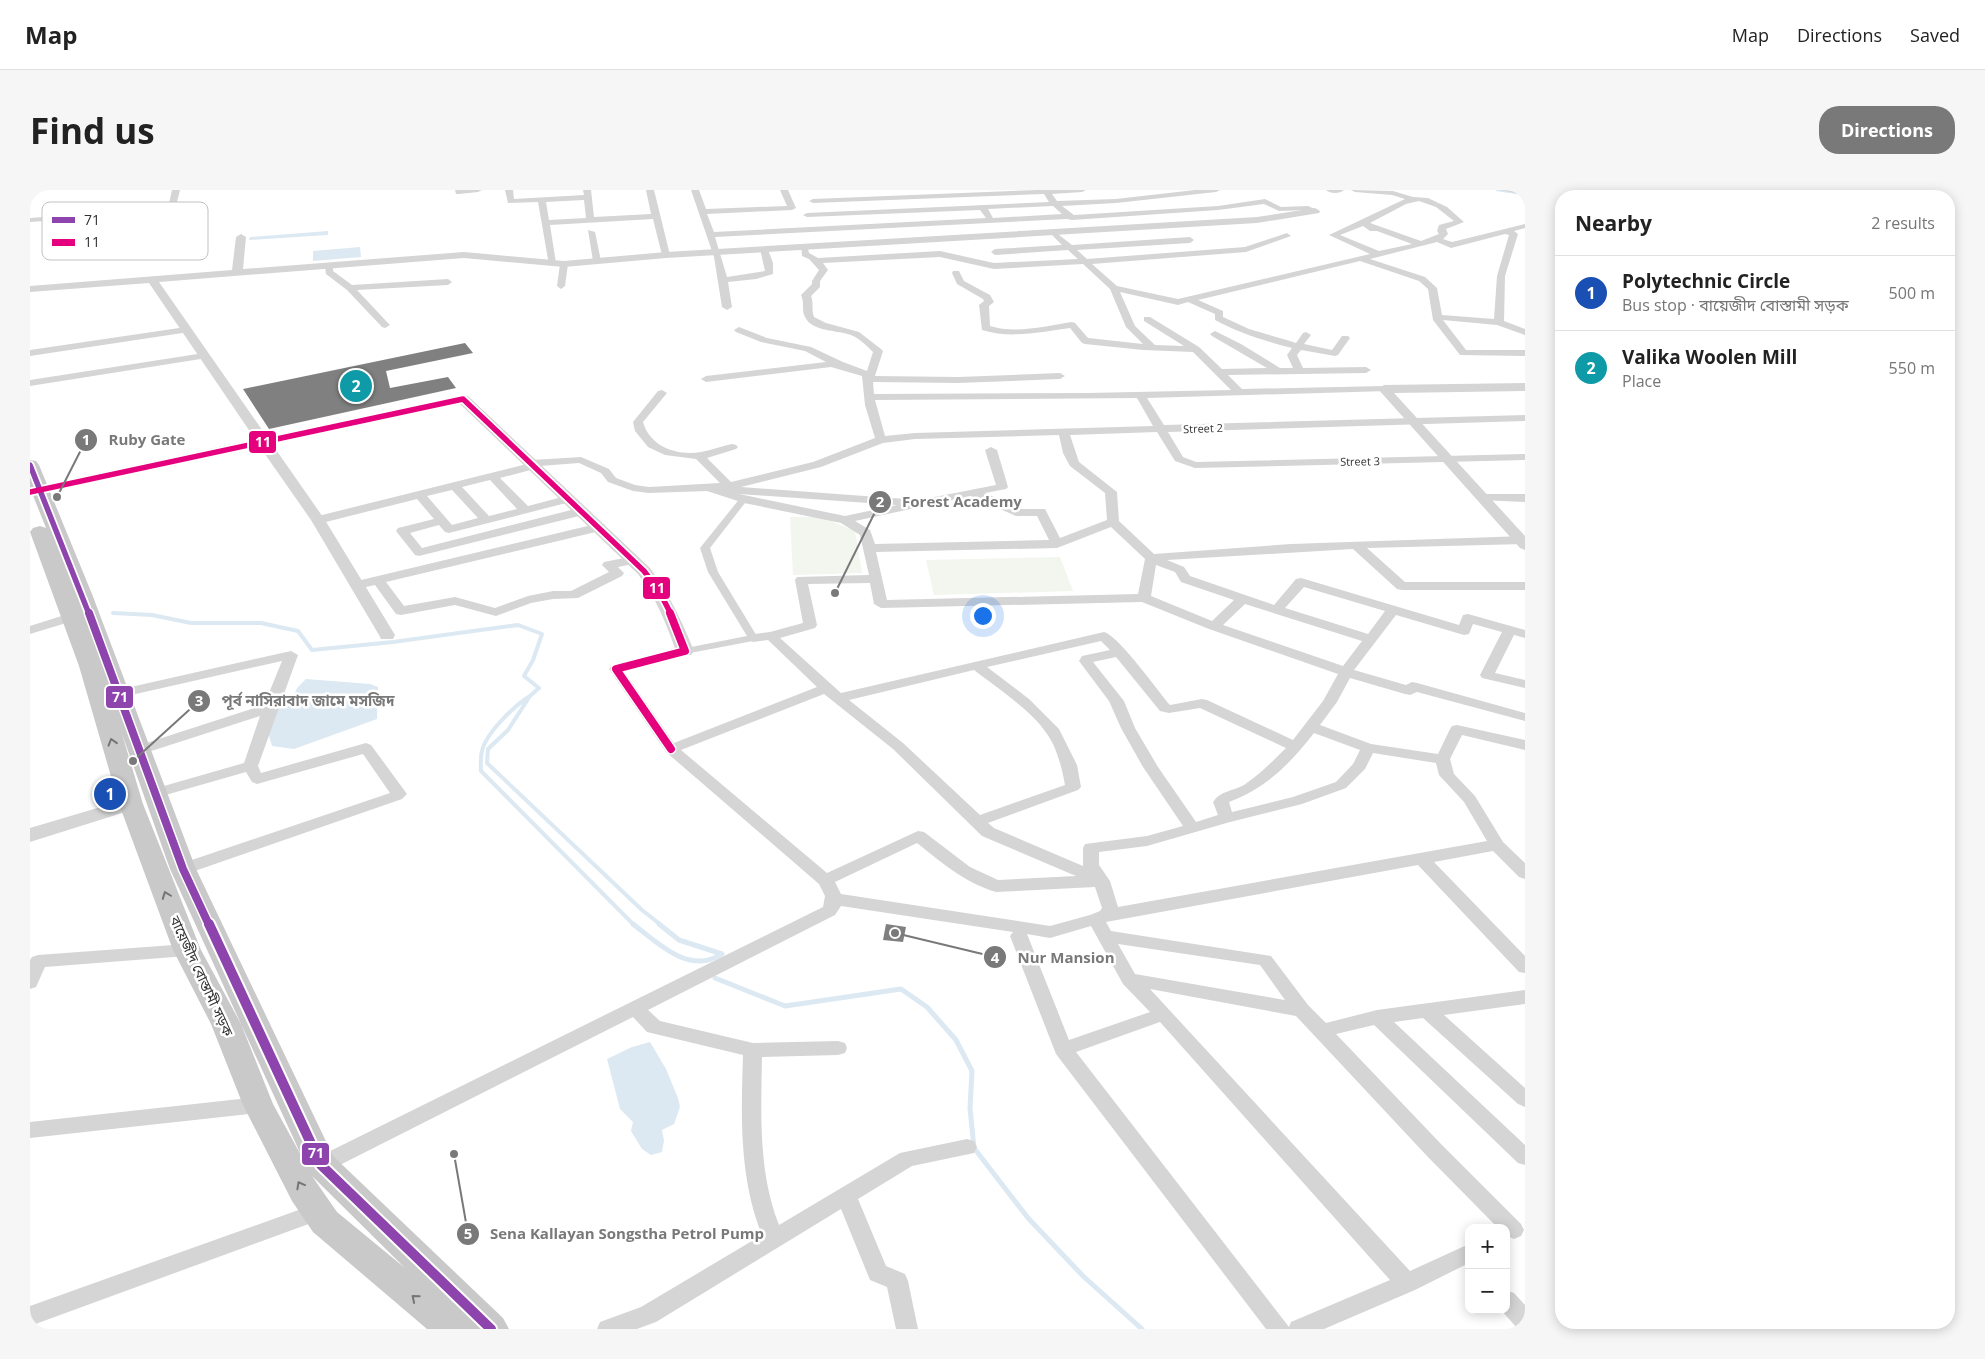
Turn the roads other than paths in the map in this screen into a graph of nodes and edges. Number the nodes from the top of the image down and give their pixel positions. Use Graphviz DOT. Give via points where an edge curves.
graph roads {
  1 [pos="459,190"];
  2 [pos="478,190"];
  3 [pos="509,190"];
  4 [pos="650,190"];
  5 [pos="695,190"];
  6 [pos="784,190"];
  7 [pos="841,190"];
  8 [pos="1081,190"];
  9 [pos="1216,190"];
  10 [pos="1330,190"];
  11 [pos="1340,190"];
  12 [pos="1355,190"];
  13 [pos="1504,190"];
  14 [pos="1046,192"];
  15 [pos="971,193"];
  16 [pos="1525,193"];
  17 [pos="587,194"];
  18 [pos="1413,198"];
  19 [pos="542,200"];
  20 [pos="846,200"];
  21 [pos="813,201"];
  22 [pos="1055,204"];
  23 [pos="982,207"];
  24 [pos="1315,211"];
  25 [pos="702,212"];
  26 [pos="852,213"];
  27 [pos="807,215"];
  28 [pos="656,216"];
  29 [pos="771,217"];
  30 [pos="1071,217"];
  31 [pos="590,220"];
  32 [pos="991,220"];
  33 [pos="546,223"];
  34 [pos="1364,223"];
  35 [pos="858,226"];
  36 [pos="1525,226"];
  37 [pos="708,231"];
  38 [pos="1506,231"];
  39 [pos="592,232"];
  40 [pos="1086,232"];
  41 [pos="1054,233"];
  42 [pos="1287,236"];
  43 [pos="242,237"];
  44 [pos="1437,239"];
  45 [pos="1190,240"];
  46 [pos="866,243"];
  47 [pos="1421,244"];
  48 [pos="804,247"];
  49 [pos="1070,248"];
  50 [pos="764,249"];
  51 [pos="715,252"];
  52 [pos="995,252"];
  53 [pos="1378,254"];
  54 [pos="666,255"];
  55 [pos="1360,258"];
  56 [pos="816,261"];
  57 [pos="597,262"];
  58 [pos="552,263"];
  59 [pos="1086,263"];
  60 [pos="564,264"];
  61 [pos="329,266"];
  62 [pos="237,273"];
  63 [pos="956,273"];
  64 [pos="152,280"];
  65 [pos="723,280"];
  66 [pos="448,282"];
  67 [pos="561,286"];
  68 [pos="30,288"];
  69 [pos="350,288"];
  70 [pos="1114,288"];
  71 [pos="1188,299"];
  72 [pos="728,307"];
  73 [pos="1437,317"];
  74 [pos="1147,319"];
  75 [pos="1499,322"];
  76 [pos="385,325"];
  77 [pos="186,330"];
  78 [pos="739,330"];
  79 [pos="1525,332"];
  80 [pos="1215,334"];
  81 [pos="1306,335"];
  82 [pos="1345,338"];
  83 [pos="1298,347"];
  84 [pos="1152,348"];
  85 [pos="1196,349"];
  86 [pos="30,353"];
  87 [pos="1335,353"];
  88 [pos="1525,353"];
  89 [pos="204,356"];
  90 [pos="841,365"];
  91 [pos="1342,370"];
  92 [pos="1366,370"];
  93 [pos="1279,371"];
  94 [pos="1300,371"];
  95 [pos="1217,372"];
  96 [pos="1060,376"];
  97 [pos="706,379"];
  98 [pos="869,379"];
  99 [pos="30,383"];
  100 [pos="1525,387"];
  101 [pos="1384,389"];
  102 [pos="1239,392"];
  103 [pos="662,393"];
  104 [pos="1140,395"];
  105 [pos="869,398"];
  106 [pos="1525,418"];
  107 [pos="1412,420"];
  108 [pos="1160,429"];
  109 [pos="1064,432"];
  110 [pos="880,440"];
  111 [pos="264,441"];
  112 [pos="732,447"];
  113 [pos="991,450"];
  114 [pos="699,456"];
  115 [pos="1525,457"];
  116 [pos="1447,459"];
  117 [pos="533,464"];
  118 [pos="30,465"];
  119 [pos="492,476"];
  120 [pos="454,486"];
  121 [pos="729,486"];
  122 [pos="972,492"];
  123 [pos="419,494"];
  124 [pos="33,496"];
  125 [pos="1482,498"];
  126 [pos="1525,498"];
  127 [pos="570,499"];
  128 [pos="744,499"];
  129 [pos="917,503"];
  130 [pos="526,510"];
  131 [pos="583,511"];
  132 [pos="318,520"];
  133 [pos="486,520"];
  134 [pos="845,520"];
  135 [pos="442,521"];
  136 [pos="1113,522"];
  137 [pos="600,527"];
  138 [pos="1524,542"];
  139 [pos="1057,544"];
  140 [pos="1356,545"];
  141 [pos="870,548"];
  142 [pos="1151,558"];
  143 [pos="634,560"];
  144 [pos="876,579"];
  145 [pos="378,580"];
  146 [pos="357,585"];
  147 [pos="1525,586"];
  148 [pos="1144,598"];
  149 [pos="1243,599"];
  150 [pos="1277,610"];
  151 [pos="1393,610"];
  152 [pos="71,616"];
  153 [pos="1214,626"];
  154 [pos="30,630"];
  155 [pos="1510,630"];
  156 [pos="1525,634"];
  157 [pos="388,635"];
  158 [pos="771,636"];
  159 [pos="753,638"];
  160 [pos="1371,639"];
  161 [pos="685,651"];
  162 [pos="1119,652"];
  163 [pos="977,666"];
  164 [pos="1346,672"];
  165 [pos="1525,684"];
  166 [pos="832,693"];
  167 [pos="118,694"];
  168 [pos="270,708"];
  169 [pos="1525,717"];
  170 [pos="1312,727"];
  171 [pos="1525,745"];
  172 [pos="1294,746"];
  173 [pos="1368,748"];
  174 [pos="671,749"];
  175 [pos="139,750"];
  176 [pos="1443,759"];
  177 [pos="250,766"];
  178 [pos="155,793"];
  179 [pos="131,804"];
  180 [pos="1227,818"];
  181 [pos="977,822"];
  182 [pos="1193,828"];
  183 [pos="30,835"];
  184 [pos="1497,846"];
  185 [pos="1421,858"];
  186 [pos="183,869"];
  187 [pos="1525,873"];
  188 [pos="824,880"];
  189 [pos="1102,881"];
  190 [pos="834,899"];
  191 [pos="1102,923"];
  192 [pos="1019,936"];
  193 [pos="187,950"];
  194 [pos="34,961"];
  195 [pos="1525,967"];
  196 [pos="1129,979"];
  197 [pos="30,982"];
  198 [pos="1525,997"];
  199 [pos="634,1007"];
  200 [pos="1302,1010"];
  201 [pos="1426,1010"];
  202 [pos="1163,1014"];
  203 [pos="1377,1017"];
  204 [pos="1322,1032"];
  205 [pos="838,1048"];
  206 [pos="1062,1049"];
  207 [pos="753,1050"];
  208 [pos="1525,1099"];
  209 [pos="258,1105"];
  210 [pos="30,1130"];
  211 [pos="967,1147"];
  212 [pos="1525,1157"];
  213 [pos="321,1165"];
  214 [pos="846,1196"];
  215 [pos="318,1212"];
  216 [pos="1515,1230"];
  217 [pos="774,1238"];
  218 [pos="1465,1256"];
  219 [pos="1407,1283"];
  220 [pos="1510,1304"];
  221 [pos="30,1316"];
  222 [pos="1525,1321"];
  223 [pos="452,1329"];
  224 [pos="491,1329"];
  225 [pos="608,1329"];
  226 [pos="907,1329"];
  227 [pos="1279,1329"];
  228 [pos="1299,1329"];
  1 -- 2 [label="street"];
  3 -- 19 [label="street" via="511,201"];
  4 -- 28 [label="street"];
  5 -- 25 [label="street"];
  6 -- 29 [label="street" via="792,208"];
  7 -- 20 [label="street"];
  8 -- 14 [label="street"];
  9 -- 22 [label="street"];
  10 -- 11 [label="street"];
  12 -- 18 [label="street"];
  13 -- 16 [label="street"];
  14 -- 15 [label="street"];
  14 -- 22 [label="street"];
  15 -- 20 [label="street"];
  15 -- 23 [label="street"];
  17 -- 19 [label="street"];
  17 -- 31 [label="street"];
  18 -- 34 [label="street"];
  18 -- 44 [label="street" via="1447,209 1460,222 1442,226 1444,234"];
  19 -- 33 [label="street"];
  20 -- 21 [label="street"];
  20 -- 26 [label="street"];
  22 -- 23 [label="street"];
  22 -- 30 [label="street"];
  23 -- 26 [label="street"];
  23 -- 32 [label="street"];
  24 -- 30 [label="street" via="1308,208 1279,209 1264,201 1218,208"];
  24 -- 40 [label="street" via="1257,220"];
  25 -- 29 [label="street"];
  25 -- 37 [label="street"];
  26 -- 27 [label="street"];
  26 -- 35 [label="street"];
  28 -- 31 [label="street"];
  28 -- 54 [label="street"];
  29 -- 37 [label="street"];
  30 -- 32 [label="street"];
  30 -- 40 [label="street"];
  31 -- 33 [label="street"];
  32 -- 35 [label="street"];
  33 -- 58 [label="street"];
  34 -- 47 [label="street"];
  34 -- 53 [label="street" via="1333,235"];
  35 -- 37 [label="street"];
  35 -- 46 [label="street"];
  36 -- 38 [label="street"];
  37 -- 51 [label="street"];
  38 -- 44 [label="street" via="1451,245"];
  38 -- 75 [label="street" via="1514,234 1502,276"];
  39 -- 57 [label="street"];
  40 -- 41 [label="street"];
  41 -- 46 [label="street"];
  41 -- 49 [label="street"];
  42 -- 59 [label="street" via="1246,249"];
  43 -- 62 [label="street"];
  44 -- 47 [label="street"];
  45 -- 49 [label="street"];
  46 -- 48 [label="street"];
  47 -- 53 [label="street"];
  48 -- 50 [label="street"];
  48 -- 56 [label="street" via="805,254"];
  49 -- 52 [label="street"];
  49 -- 59 [label="street"];
  50 -- 51 [label="street"];
  50 -- 65 [label="street" via="770,272"];
  51 -- 54 [label="street"];
  51 -- 65 [label="street"];
  53 -- 55 [label="street"];
  54 -- 57 [label="street"];
  55 -- 71 [label="street"];
  55 -- 73 [label="street" via="1422,280 1432,288"];
  56 -- 59 [label="street" via="940,254 994,266"];
  56 -- 98 [label="street" via="824,270 816,281 817,285 806,295 808,315 820,326 856,334 878,351"];
  57 -- 60 [label="street"];
  58 -- 60 [label="street"];
  58 -- 61 [label="street" via="464,255"];
  59 -- 70 [label="street"];
  60 -- 67 [label="street"];
  61 -- 62 [label="street"];
  61 -- 69 [label="street" via="329,272"];
  62 -- 64 [label="street"];
  63 -- 84 [label="street" via="960,282 987,297 989,302 984,304 983,314 985,328 998,332 1036,331 1072,325 1085,341"];
  64 -- 68 [label="street"];
  64 -- 77 [label="street"];
  65 -- 72 [label="street"];
  66 -- 69 [label="street"];
  69 -- 76 [label="street"];
  70 -- 71 [label="street" via="1178,302"];
  70 -- 84 [label="street" via="1131,327"];
  71 -- 83 [label="street" via="1220,313 1218,318 1230,325"];
  73 -- 75 [label="street"];
  73 -- 88 [label="street" via="1463,353"];
  74 -- 85 [label="street"];
  75 -- 79 [label="street"];
  77 -- 86 [label="street"];
  77 -- 89 [label="street"];
  78 -- 90 [label="street" via="764,340 808,349"];
  80 -- 93 [label="street"];
  81 -- 83 [label="street"];
  82 -- 87 [label="street"];
  83 -- 87 [label="street"];
  83 -- 94 [label="street" via="1292,355"];
  84 -- 85 [label="street"];
  85 -- 95 [label="street"];
  87 -- 91 [label="street" via="1335,360"];
  89 -- 99 [label="street"];
  89 -- 111 [label="street"];
  90 -- 97 [label="street"];
  90 -- 98 [label="street" via="862,371"];
  91 -- 92 [label="street"];
  91 -- 94 [label="street"];
  93 -- 94 [label="street"];
  93 -- 95 [label="street"];
  95 -- 102 [label="street"];
  96 -- 98 [label="street"];
  98 -- 105 [label="street"];
  100 -- 101 [label="street"];
  101 -- 102 [label="street"];
  101 -- 107 [label="street"];
  102 -- 104 [label="street"];
  103 -- 114 [label="street" via="638,422 645,440 670,453"];
  104 -- 105 [label="street"];
  104 -- 108 [label="street"];
  105 -- 110 [label="street"];
  106 -- 107 [label="street, Street 2"];
  107 -- 108 [label="street, Street 2"];
  107 -- 116 [label="street"];
  108 -- 109 [label="street, Street 2"];
  108 -- 116 [label="street, Street 3" via="1179,459 1195,465"];
  109 -- 110 [label="street, Street 2"];
  109 -- 136 [label="street" via="1074,464 1111,492"];
  110 -- 121 [label="street, Street 2" via="817,465"];
  111 -- 117 [label="street" via="463,399"];
  111 -- 124 [label="street"];
  111 -- 132 [label="street"];
  112 -- 114 [label="street"];
  113 -- 122 [label="street" via="1002,487"];
  114 -- 121 [label="street"];
  115 -- 116 [label="street, Street 3"];
  116 -- 125 [label="street"];
  117 -- 119 [label="street, Street 2"];
  117 -- 121 [label="street, Street 2" via="581,460 604,471 612,480 648,490"];
  117 -- 127 [label="street"];
  118 -- 124 [label="main road, বায়েজীদ বোস্তামী সড়ক"];
  119 -- 120 [label="street, Street 2"];
  119 -- 130 [label="street"];
  120 -- 123 [label="street, Street 2"];
  120 -- 133 [label="street"];
  122 -- 129 [label="street"];
  122 -- 139 [label="street" via="1020,513 1041,512"];
  123 -- 132 [label="street, Street 2"];
  123 -- 135 [label="street"];
  124 -- 152 [label="main road, বায়েজীদ বোস্তামী সড়ক"];
  124 -- 167 [label="main road, বায়েজীদ বোস্তামী সড়ক" via="82,594"];
  125 -- 126 [label="street"];
  125 -- 138 [label="street"];
  127 -- 130 [label="street"];
  127 -- 131 [label="street"];
  128 -- 129 [label="street" via="711,488"];
  128 -- 134 [label="street"];
  128 -- 159 [label="street" via="705,548 713,572"];
  129 -- 134 [label="street"];
  130 -- 133 [label="street"];
  131 -- 135 [label="street" via="419,552 402,531"];
  131 -- 137 [label="street"];
  132 -- 146 [label="street"];
  133 -- 135 [label="street" via="449,529"];
  134 -- 141 [label="street" via="866,532"];
  136 -- 139 [label="street"];
  136 -- 142 [label="street"];
  137 -- 143 [label="street"];
  137 -- 145 [label="street"];
  138 -- 140 [label="street"];
  139 -- 141 [label="street"];
  140 -- 142 [label="street"];
  140 -- 147 [label="street" via="1402,586"];
  141 -- 144 [label="street"];
  142 -- 148 [label="street"];
  142 -- 149 [label="street" via="1180,570 1186,579"];
  143 -- 145 [label="street" via="608,565 618,573 573,594 553,594 496,612 455,601 401,610"];
  143 -- 161 [label="street" via="659,590"];
  144 -- 148 [label="street" via="882,604"];
  144 -- 158 [label="street" via="801,580 810,625"];
  145 -- 146 [label="street"];
  146 -- 157 [label="street"];
  148 -- 153 [label="street"];
  149 -- 150 [label="street"];
  149 -- 153 [label="street"];
  150 -- 151 [label="street" via="1302,582"];
  150 -- 160 [label="street"];
  151 -- 155 [label="street" via="1464,631 1468,618"];
  151 -- 160 [label="street"];
  152 -- 154 [label="street"];
  179 -- 152 [label="main road, বায়েজীদ বোস্তামী সড়ক, one-way" via="90,666"];
  153 -- 164 [label="street"];
  155 -- 156 [label="street"];
  155 -- 165 [label="street" via="1487,676"];
  158 -- 159 [label="street"];
  158 -- 166 [label="street"];
  159 -- 161 [label="street"];
  160 -- 164 [label="street"];
  161 -- 174 [label="street" via="616,669"];
  162 -- 163 [label="street" via="1102,636"];
  162 -- 172 [label="street" via="1165,708 1202,703"];
  162 -- 182 [label="street" via="1086,661 1112,693 1148,764"];
  163 -- 166 [label="street"];
  163 -- 181 [label="street" via="1024,702 1054,732 1069,765 1073,787"];
  164 -- 169 [label="street" via="1410,691 1412,686"];
  164 -- 170 [label="street" via="1341,686"];
  166 -- 174 [label="street"];
  166 -- 181 [label="street" via="898,746"];
  167 -- 168 [label="street" via="291,655"];
  167 -- 175 [label="main road, বায়েজীদ বোস্তামী সড়ক"];
  168 -- 175 [label="street"];
  168 -- 177 [label="street"];
  170 -- 172 [label="street"];
  170 -- 173 [label="street"];
  171 -- 176 [label="street" via="1457,729"];
  172 -- 180 [label="street" via="1263,778 1248,789 1223,799"];
  173 -- 176 [label="street"];
  173 -- 180 [label="street" via="1360,766 1341,786 1297,801"];
  174 -- 188 [label="street"];
  175 -- 178 [label="main road, বায়েজীদ বোস্তামী সড়ক"];
  176 -- 184 [label="street" via="1447,775 1470,799"];
  177 -- 178 [label="street"];
  177 -- 186 [label="street" via="257,779 366,748 399,795"];
  178 -- 186 [label="main road, বায়েজীদ বোস্তামী সড়ক"];
  179 -- 183 [label="street"];
  193 -- 179 [label="main road, বায়েজীদ বোস্তামী সড়ক, one-way"];
  180 -- 182 [label="street"];
  181 -- 189 [label="street" via="988,832"];
  182 -- 189 [label="street" via="1147,841 1091,848 1091,866"];
  184 -- 185 [label="street"];
  184 -- 187 [label="street"];
  185 -- 191 [label="street"];
  185 -- 195 [label="street"];
  186 -- 213 [label="main road, বায়েজীদ বোস্তামী সড়ক"];
  188 -- 189 [label="street" via="918,836 964,871 996,886"];
  188 -- 190 [label="street"];
  189 -- 191 [label="street" via="1110,908"];
  190 -- 191 [label="street" via="1050,932"];
  190 -- 199 [label="street" via="829,911"];
  191 -- 196 [label="street"];
  191 -- 200 [label="street" via="1265,960"];
  192 -- 206 [label="street"];
  193 -- 194 [label="street"];
  193 -- 209 [label="main road, বায়েজীদ বোস্তামী সড়ক" via="226,1024"];
  194 -- 197 [label="street"];
  196 -- 200 [label="street"];
  196 -- 202 [label="street"];
  198 -- 201 [label="street"];
  199 -- 207 [label="street" via="654,1027"];
  199 -- 213 [label="street"];
  200 -- 204 [label="street"];
  201 -- 203 [label="street"];
  201 -- 208 [label="street"];
  202 -- 206 [label="street"];
  202 -- 219 [label="street"];
  203 -- 204 [label="street"];
  203 -- 212 [label="street"];
  204 -- 216 [label="street"];
  205 -- 207 [label="street"];
  206 -- 227 [label="street"];
  207 -- 217 [label="street" via="751,1126 754,1172 764,1216"];
  209 -- 210 [label="street"];
  215 -- 209 [label="main road, বায়েজীদ বোস্তামী সড়ক, one-way" via="303,1191"];
  211 -- 214 [label="street" via="907,1159"];
  213 -- 224 [label="main road, বায়েজীদ বোস্তামী সড়ক"];
  214 -- 217 [label="street"];
  214 -- 226 [label="street" via="878,1273 897,1281"];
  215 -- 221 [label="street"];
  223 -- 215 [label="main road, বায়েজীদ বোস্তামী সড়ক, one-way" via="325,1222"];
  217 -- 225 [label="street" via="648,1315"];
  218 -- 219 [label="street"];
  219 -- 228 [label="street"];
  220 -- 222 [label="street"];
}
